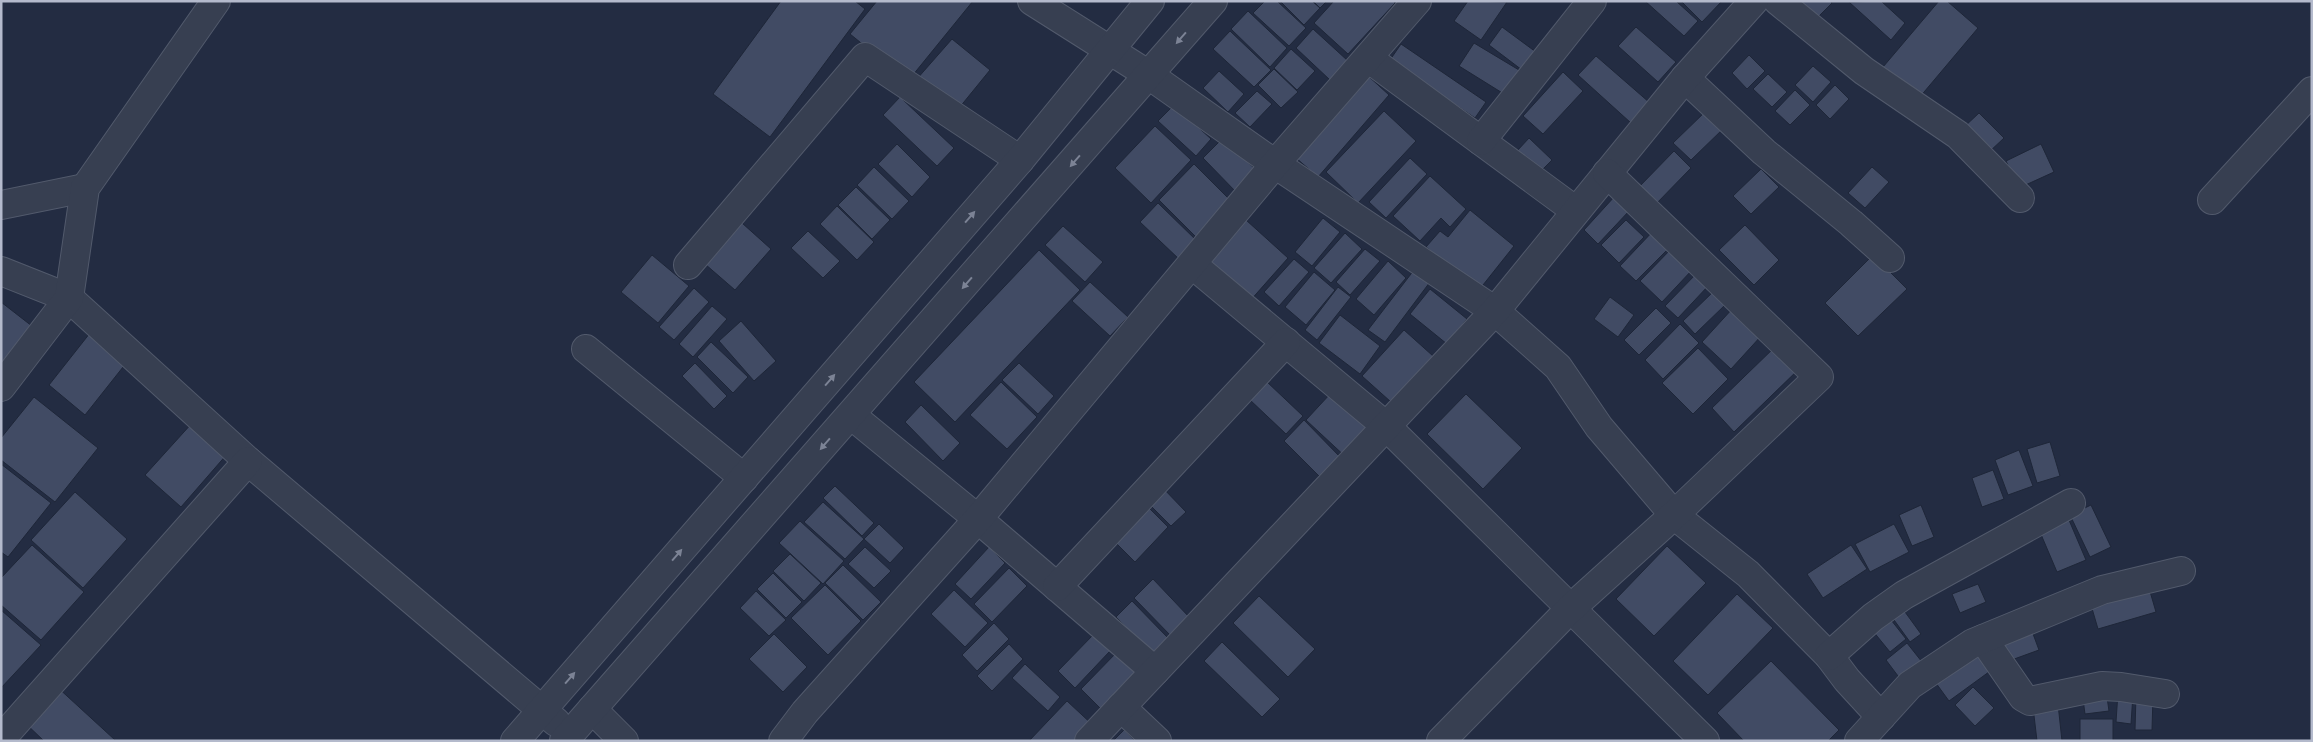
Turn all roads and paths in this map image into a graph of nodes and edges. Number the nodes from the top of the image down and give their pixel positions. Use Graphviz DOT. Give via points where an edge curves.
graph roads {
  1 [pos="216,1"];
  2 [pos="1032,1"];
  3 [pos="1150,1"];
  4 [pos="1213,1"];
  5 [pos="1417,1"];
  6 [pos="1592,1"];
  7 [pos="1754,1"];
  8 [pos="1778,1"];
  9 [pos="1110,51"];
  10 [pos="1368,58"];
  11 [pos="1149,75"];
  12 [pos="1685,78"];
  13 [pos="2312,91"];
  14 [pos="1481,141"];
  15 [pos="1020,160"];
  16 [pos="1275,164"];
  17 [pos="1607,173"];
  18 [pos="85,188"];
  19 [pos="2020,198"];
  20 [pos="2212,200"];
  21 [pos="1,205"];
  22 [pos="1576,211"];
  23 [pos="1890,258"];
  24 [pos="688,265"];
  25 [pos="1193,265"];
  26 [pos="1,271"];
  27 [pos="69,298"];
  28 [pos="1495,311"];
  29 [pos="1286,342"];
  30 [pos="586,348"];
  31 [pos="1,387"];
  32 [pos="851,415"];
  33 [pos="1386,426"];
  34 [pos="248,461"];
  35 [pos="744,478"];
  36 [pos="2071,502"];
  37 [pos="1674,515"];
  38 [pos="978,519"];
  39 [pos="703,524"];
  40 [pos="730,551"];
  41 [pos="2181,571"];
  42 [pos="1057,587"];
  43 [pos="1570,609"];
  44 [pos="1984,639"];
  45 [pos="1829,656"];
  46 [pos="1155,671"];
  47 [pos="2165,694"];
  48 [pos="1121,707"];
  49 [pos="592,709"];
  50 [pos="542,710"];
  51 [pos="1880,717"];
  52 [pos="567,737"];
  53 [pos="1,738"];
  54 [pos="515,741"];
  55 [pos="624,741"];
  56 [pos="783,741"];
  57 [pos="1089,741"];
  58 [pos="1157,741"];
  59 [pos="1441,741"];
  60 [pos="1705,741"];
  61 [pos="1859,741"];
  1 -- 18 [label="street"];
  2 -- 9 [label="street"];
  3 -- 9 [label="street"];
  4 -- 11 [label="street, one-way"];
  5 -- 10 [label="street"];
  6 -- 14 [label="street"];
  7 -- 12 [label="street"];
  8 -- 19 [label="street" via="1864,71 1958,135"];
  9 -- 11 [label="street"];
  9 -- 15 [label="street"];
  10 -- 14 [label="street"];
  10 -- 16 [label="street"];
  11 -- 16 [label="street"];
  11 -- 32 [label="street, one-way"];
  12 -- 17 [label="street"];
  12 -- 23 [label="street" via="1764,152"];
  13 -- 20 [label="street"];
  14 -- 22 [label="street"];
  15 -- 24 [label="street" via="865,57"];
  35 -- 15 [label="street, one-way"];
  16 -- 25 [label="street"];
  16 -- 28 [label="street"];
  17 -- 22 [label="street"];
  17 -- 37 [label="street" via="1819,377"];
  18 -- 21 [label="street"];
  18 -- 27 [label="street"];
  22 -- 28 [label="street"];
  25 -- 29 [label="street"];
  25 -- 38 [label="street"];
  26 -- 27 [label="street"];
  27 -- 31 [label="street"];
  27 -- 34 [label="street"];
  28 -- 33 [label="street"];
  28 -- 37 [label="street" via="1558,367 1599,426"];
  29 -- 33 [label="street"];
  29 -- 42 [label="street"];
  30 -- 35 [label="street"];
  32 -- 38 [label="street"];
  32 -- 40 [label="street, one-way"];
  33 -- 43 [label="street"];
  33 -- 46 [label="street"];
  34 -- 50 [label="street"];
  34 -- 53 [label="street"];
  35 -- 39 [label="street"];
  36 -- 45 [label="street" via="1904,595"];
  37 -- 43 [label="street"];
  37 -- 45 [label="street" via="1748,574"];
  38 -- 42 [label="street"];
  38 -- 56 [label="street" via="805,712"];
  39 -- 40 [label="street"];
  50 -- 39 [label="street, one-way"];
  40 -- 49 [label="street"];
  41 -- 44 [label="street" via="2102,590"];
  42 -- 46 [label="street"];
  43 -- 59 [label="street"];
  43 -- 60 [label="street"];
  44 -- 47 [label="street" via="2030,701 2102,686"];
  44 -- 51 [label="street" via="1910,685"];
  45 -- 51 [label="street"];
  46 -- 48 [label="street"];
  48 -- 57 [label="street"];
  48 -- 58 [label="street"];
  49 -- 52 [label="street"];
  49 -- 55 [label="street"];
  50 -- 52 [label="street"];
  50 -- 54 [label="street"];
  51 -- 61 [label="street"];
}
